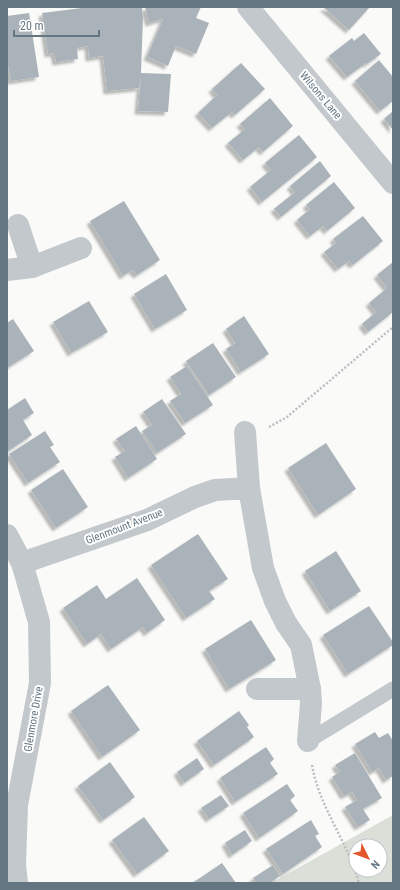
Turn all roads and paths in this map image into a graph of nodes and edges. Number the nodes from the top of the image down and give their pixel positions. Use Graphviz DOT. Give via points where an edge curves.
graph roads {
  1 [pos="248,7"];
  2 [pos="393,183"];
  3 [pos="18,225"];
  4 [pos="81,248"];
  5 [pos="32,267"];
  6 [pos="7,270"];
  7 [pos="393,327"];
  8 [pos="245,432"];
  9 [pos="250,488"];
  10 [pos="7,535"];
  11 [pos="22,563"];
  12 [pos="257,689"];
  13 [pos="393,689"];
  14 [pos="310,690"];
  15 [pos="308,741"];
  16 [pos="17,883"];
  17 [pos="359,883"];
  1 -- 2 [label="street, Wilsons Lane"];
  3 -- 5 [label="street"];
  4 -- 5 [label="street"];
  5 -- 6 [label="street"];
  7 -- 8 [label="path" via="288,417 263,430"];
  8 -- 9 [label="street"];
  9 -- 11 [label="street, Glenmount Avenue" via="215,490 147,520"];
  9 -- 14 [label="street" via="264,568 275,601 301,645"];
  10 -- 11 [label="street, Glenmore Drive"];
  11 -- 16 [label="street, Glenmore Drive" via="39,622 40,683 17,805"];
  12 -- 14 [label="street"];
  13 -- 15 [label="lane"];
  14 -- 15 [label="street"];
  15 -- 17 [label="path" via="313,772 322,800 343,840"];
}
